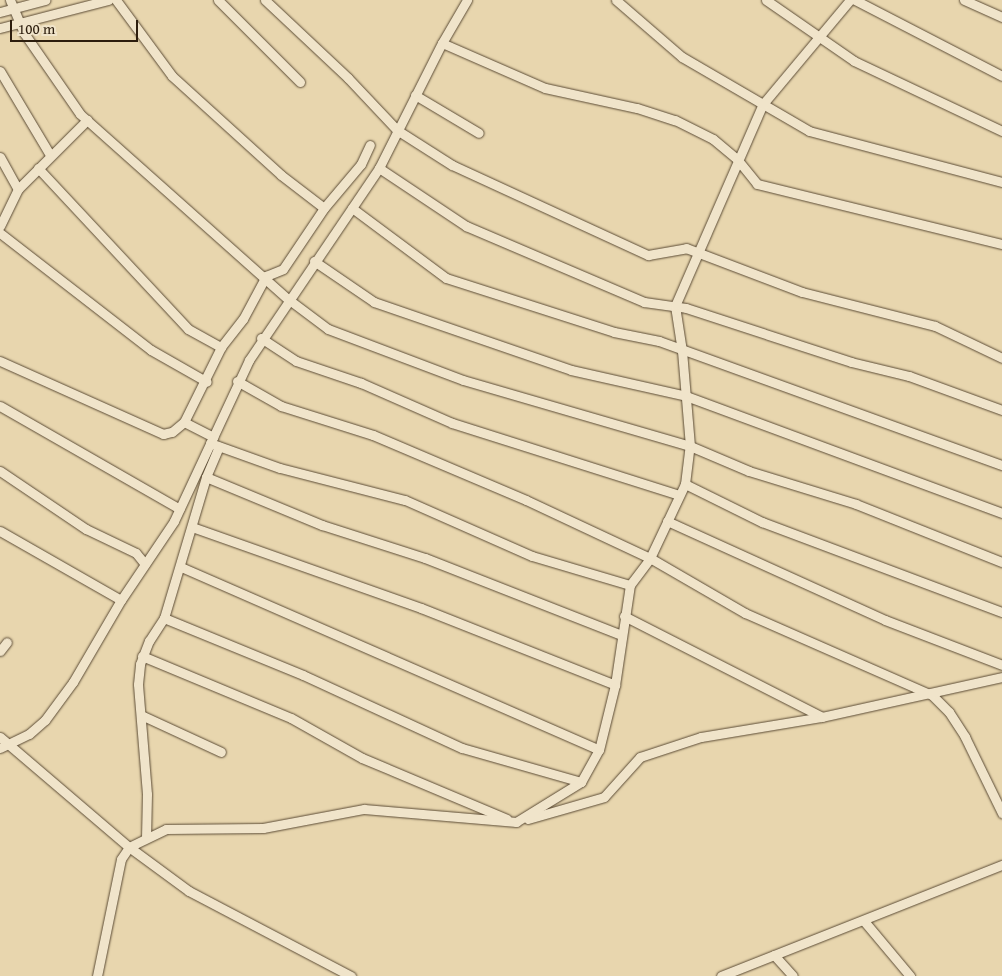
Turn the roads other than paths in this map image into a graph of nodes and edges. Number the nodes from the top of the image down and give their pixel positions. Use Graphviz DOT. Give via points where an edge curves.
graph roads {
  1 [pos="10,0"];
  2 [pos="45,0"];
  3 [pos="108,0"];
  4 [pos="116,0"];
  5 [pos="218,0"];
  6 [pos="265,0"];
  7 [pos="468,0"];
  8 [pos="616,0"];
  9 [pos="766,0"];
  10 [pos="850,0"];
  11 [pos="855,0"];
  12 [pos="964,0"];
  13 [pos="15,9"];
  14 [pos="0,12"];
  15 [pos="1002,17"];
  16 [pos="20,22"];
  17 [pos="0,28"];
  18 [pos="819,37"];
  19 [pos="442,43"];
  20 [pos="0,72"];
  21 [pos="1002,76"];
  22 [pos="300,82"];
  23 [pos="415,95"];
  24 [pos="763,104"];
  25 [pos="86,120"];
  26 [pos="397,130"];
  27 [pos="1002,132"];
  28 [pos="479,133"];
  29 [pos="370,145"];
  30 [pos="50,155"];
  31 [pos="0,157"];
  32 [pos="737,159"];
  33 [pos="38,168"];
  34 [pos="379,168"];
  35 [pos="1002,182"];
  36 [pos="18,189"];
  37 [pos="324,208"];
  38 [pos="352,208"];
  39 [pos="0,226"];
  40 [pos="0,233"];
  41 [pos="1002,244"];
  42 [pos="698,253"];
  43 [pos="314,261"];
  44 [pos="266,276"];
  45 [pos="288,298"];
  46 [pos="674,306"];
  47 [pos="261,338"];
  48 [pos="221,347"];
  49 [pos="682,351"];
  50 [pos="1002,358"];
  51 [pos="0,361"];
  52 [pos="237,381"];
  53 [pos="207,382"];
  54 [pos="686,396"];
  55 [pos="0,406"];
  56 [pos="1002,410"];
  57 [pos="184,422"];
  58 [pos="211,440"];
  59 [pos="690,446"];
  60 [pos="219,447"];
  61 [pos="1002,465"];
  62 [pos="0,470"];
  63 [pos="206,477"];
  64 [pos="685,484"];
  65 [pos="679,494"];
  66 [pos="180,509"];
  67 [pos="1002,514"];
  68 [pos="667,521"];
  69 [pos="192,527"];
  70 [pos="0,532"];
  71 [pos="650,558"];
  72 [pos="1002,562"];
  73 [pos="146,564"];
  74 [pos="181,567"];
  75 [pos="630,585"];
  76 [pos="121,600"];
  77 [pos="1002,612"];
  78 [pos="624,616"];
  79 [pos="164,618"];
  80 [pos="621,635"];
  81 [pos="7,642"];
  82 [pos="0,651"];
  83 [pos="142,656"];
  84 [pos="1002,665"];
  85 [pos="1002,677"];
  86 [pos="615,685"];
  87 [pos="932,695"];
  88 [pos="141,715"];
  89 [pos="822,717"];
  90 [pos="0,737"];
  91 [pos="4,747"];
  92 [pos="599,750"];
  93 [pos="221,752"];
  94 [pos="581,782"];
  95 [pos="1002,813"];
  96 [pos="516,822"];
  97 [pos="146,838"];
  98 [pos="128,847"];
  99 [pos="1002,865"];
  100 [pos="864,921"];
  101 [pos="774,955"];
  102 [pos="97,976"];
  103 [pos="351,976"];
  104 [pos="721,976"];
  105 [pos="793,976"];
  106 [pos="910,976"];
  1 -- 13 [label="street"];
  2 -- 13 [label="street"];
  3 -- 16 [label="street"];
  4 -- 37 [label="street" via="172,76 281,176"];
  5 -- 22 [label="street"];
  6 -- 26 [label="street" via="348,78"];
  7 -- 19 [label="street"];
  8 -- 24 [label="street" via="682,57"];
  9 -- 18 [label="street"];
  10 -- 18 [label="street"];
  11 -- 21 [label="street"];
  12 -- 15 [label="street"];
  13 -- 14 [label="street"];
  13 -- 16 [label="street"];
  16 -- 17 [label="street"];
  16 -- 25 [label="street" via="29,41"];
  18 -- 24 [label="street"];
  18 -- 27 [label="street" via="854,62"];
  19 -- 23 [label="street"];
  19 -- 32 [label="street" via="545,88 638,108 675,120 713,139"];
  20 -- 30 [label="street"];
  23 -- 26 [label="street"];
  23 -- 28 [label="street"];
  24 -- 32 [label="street"];
  24 -- 35 [label="street" via="809,131"];
  25 -- 30 [label="street"];
  25 -- 44 [label="street"];
  26 -- 34 [label="street"];
  26 -- 42 [label="street" via="452,165 648,254 686,248"];
  29 -- 37 [label="street" via="361,164"];
  30 -- 33 [label="street"];
  31 -- 36 [label="street"];
  32 -- 41 [label="street" via="757,184"];
  32 -- 42 [label="street"];
  33 -- 36 [label="street"];
  33 -- 48 [label="street" via="188,329"];
  34 -- 38 [label="street"];
  34 -- 46 [label="street" via="466,226 644,302"];
  36 -- 39 [label="street"];
  37 -- 44 [label="street" via="283,268"];
  38 -- 43 [label="street"];
  38 -- 49 [label="street" via="446,278 598,328 640,335"];
  40 -- 53 [label="street" via="151,350"];
  42 -- 46 [label="street"];
  42 -- 50 [label="street" via="802,292 935,326"];
  43 -- 45 [label="street"];
  43 -- 54 [label="street" via="383,305 571,370"];
  44 -- 45 [label="street"];
  44 -- 48 [label="street" via="243,320"];
  45 -- 47 [label="street"];
  45 -- 59 [label="street" via="328,329 463,380"];
  46 -- 49 [label="street"];
  46 -- 56 [label="street" via="850,362 909,376"];
  47 -- 52 [label="street"];
  47 -- 65 [label="street" via="296,361 361,383 452,423"];
  48 -- 53 [label="street"];
  49 -- 54 [label="street"];
  49 -- 61 [label="street"];
  51 -- 57 [label="street" via="163,434 172,432"];
  52 -- 58 [label="street"];
  52 -- 71 [label="street" via="281,406 373,435"];
  53 -- 57 [label="street"];
  54 -- 59 [label="street"];
  54 -- 67 [label="street"];
  55 -- 66 [label="street"];
  57 -- 58 [label="street"];
  58 -- 60 [label="street"];
  58 -- 66 [label="street"];
  59 -- 64 [label="street"];
  59 -- 72 [label="street" via="749,471 856,504"];
  60 -- 63 [label="street"];
  60 -- 75 [label="street" via="280,468 405,500 532,556"];
  62 -- 73 [label="street" via="86,529 136,553"];
  63 -- 69 [label="street"];
  63 -- 80 [label="street" via="322,525 425,558"];
  64 -- 65 [label="street"];
  64 -- 77 [label="street" via="762,522"];
  65 -- 68 [label="street"];
  66 -- 73 [label="street"];
  68 -- 71 [label="street"];
  68 -- 84 [label="street" via="885,620"];
  69 -- 74 [label="street"];
  69 -- 86 [label="street" via="421,608"];
  70 -- 76 [label="street"];
  71 -- 75 [label="street"];
  71 -- 87 [label="street" via="745,613"];
  73 -- 76 [label="street"];
  74 -- 79 [label="street"];
  74 -- 92 [label="street"];
  75 -- 78 [label="street"];
  76 -- 91 [label="street" via="74,682 45,720"];
  78 -- 80 [label="street"];
  78 -- 89 [label="street"];
  79 -- 83 [label="street"];
  79 -- 94 [label="street" via="294,671 462,748"];
  80 -- 86 [label="street"];
  81 -- 82 [label="street"];
  83 -- 88 [label="street" via="138,684"];
  83 -- 96 [label="street" via="291,718 362,758"];
  85 -- 87 [label="street"];
  86 -- 92 [label="street"];
  87 -- 89 [label="street"];
  87 -- 95 [label="street" via="949,712 965,737"];
  88 -- 93 [label="street"];
  88 -- 97 [label="street" via="142,766 147,794"];
  89 -- 96 [label="street" via="701,736 640,757 604,797"];
  90 -- 91 [label="street"];
  91 -- 98 [label="street"];
  92 -- 94 [label="street"];
  94 -- 96 [label="street"];
  96 -- 97 [label="street" via="364,809 263,828 166,828"];
  97 -- 98 [label="street"];
  98 -- 102 [label="street" via="121,859"];
  98 -- 103 [label="street" via="203,899"];
  99 -- 100 [label="street"];
  100 -- 101 [label="street"];
  100 -- 106 [label="street"];
  101 -- 104 [label="street"];
  101 -- 105 [label="street"];
}
